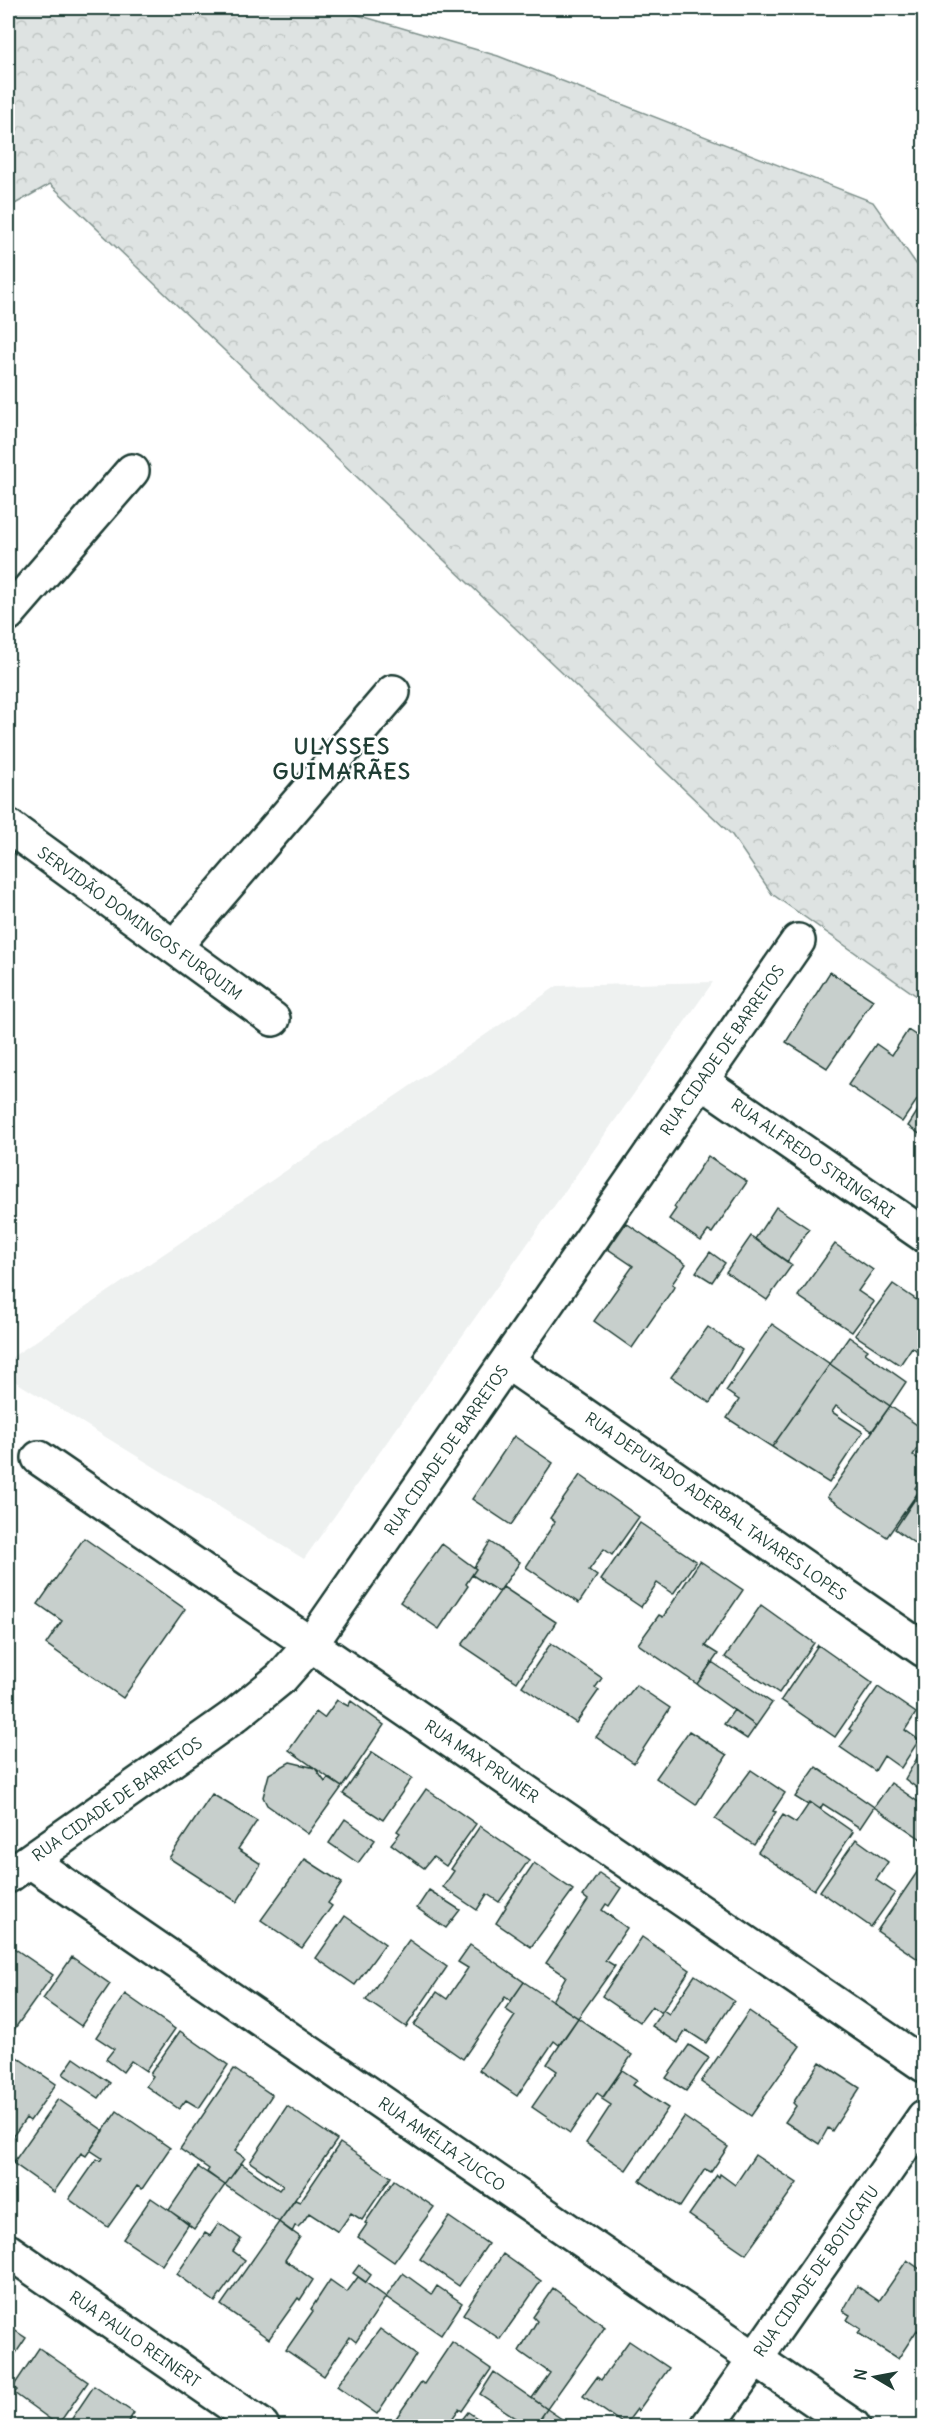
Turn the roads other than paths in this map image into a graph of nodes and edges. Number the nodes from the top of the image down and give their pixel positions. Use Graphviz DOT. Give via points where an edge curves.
graph roads {
  1 [pos="132,471"];
  2 [pos="8,614"];
  3 [pos="393,692"];
  4 [pos="8,826"];
  5 [pos="798,941"];
  6 [pos="174,947"];
  7 [pos="273,1019"];
  8 [pos="701,1081"];
  9 [pos="924,1235"];
  10 [pos="507,1362"];
  11 [pos="39,1458"];
  12 [pos="312,1644"];
  13 [pos="924,1650"];
  14 [pos="19,1868"];
  15 [pos="924,2065"];
  16 [pos="924,2116"];
  17 [pos="8,2251"];
  18 [pos="755,2359"];
  19 [pos="262,2427"];
  20 [pos="708,2427"];
  21 [pos="853,2427"];
  1 -- 2 [label="street"];
  3 -- 6 [label="street"];
  4 -- 6 [label="street, SERVIDÃO DOMINGOS FURQUIM"];
  5 -- 8 [label="street, RUA CIDADE DE BARRETOS"];
  6 -- 7 [label="street, SERVIDÃO DOMINGOS FURQUIM"];
  8 -- 9 [label="street, RUA ALFREDO STRINGARI"];
  8 -- 10 [label="street, RUA CIDADE DE BARRETOS"];
  10 -- 12 [label="street, RUA CIDADE DE BARRETOS"];
  10 -- 13 [label="street, RUA DEPUTADO ADERBAL TAVARES LOPES"];
  11 -- 12 [label="street, RUA MAX PRUNER"];
  12 -- 14 [label="street, RUA CIDADE DE BARRETOS" via="280,1678 233,1717"];
  12 -- 15 [label="street, RUA MAX PRUNER"];
  14 -- 18 [label="street, RUA AMÉLIA ZUCCO"];
  16 -- 18 [label="street, RUA CIDADE DE BOTUCATU"];
  17 -- 19 [label="street, RUA PAULO REINERT"];
  18 -- 20 [label="street, RUA CIDADE DE BOTUCATU"];
  18 -- 21 [label="street, RUA AMÉLIA ZUCCO"];
}
